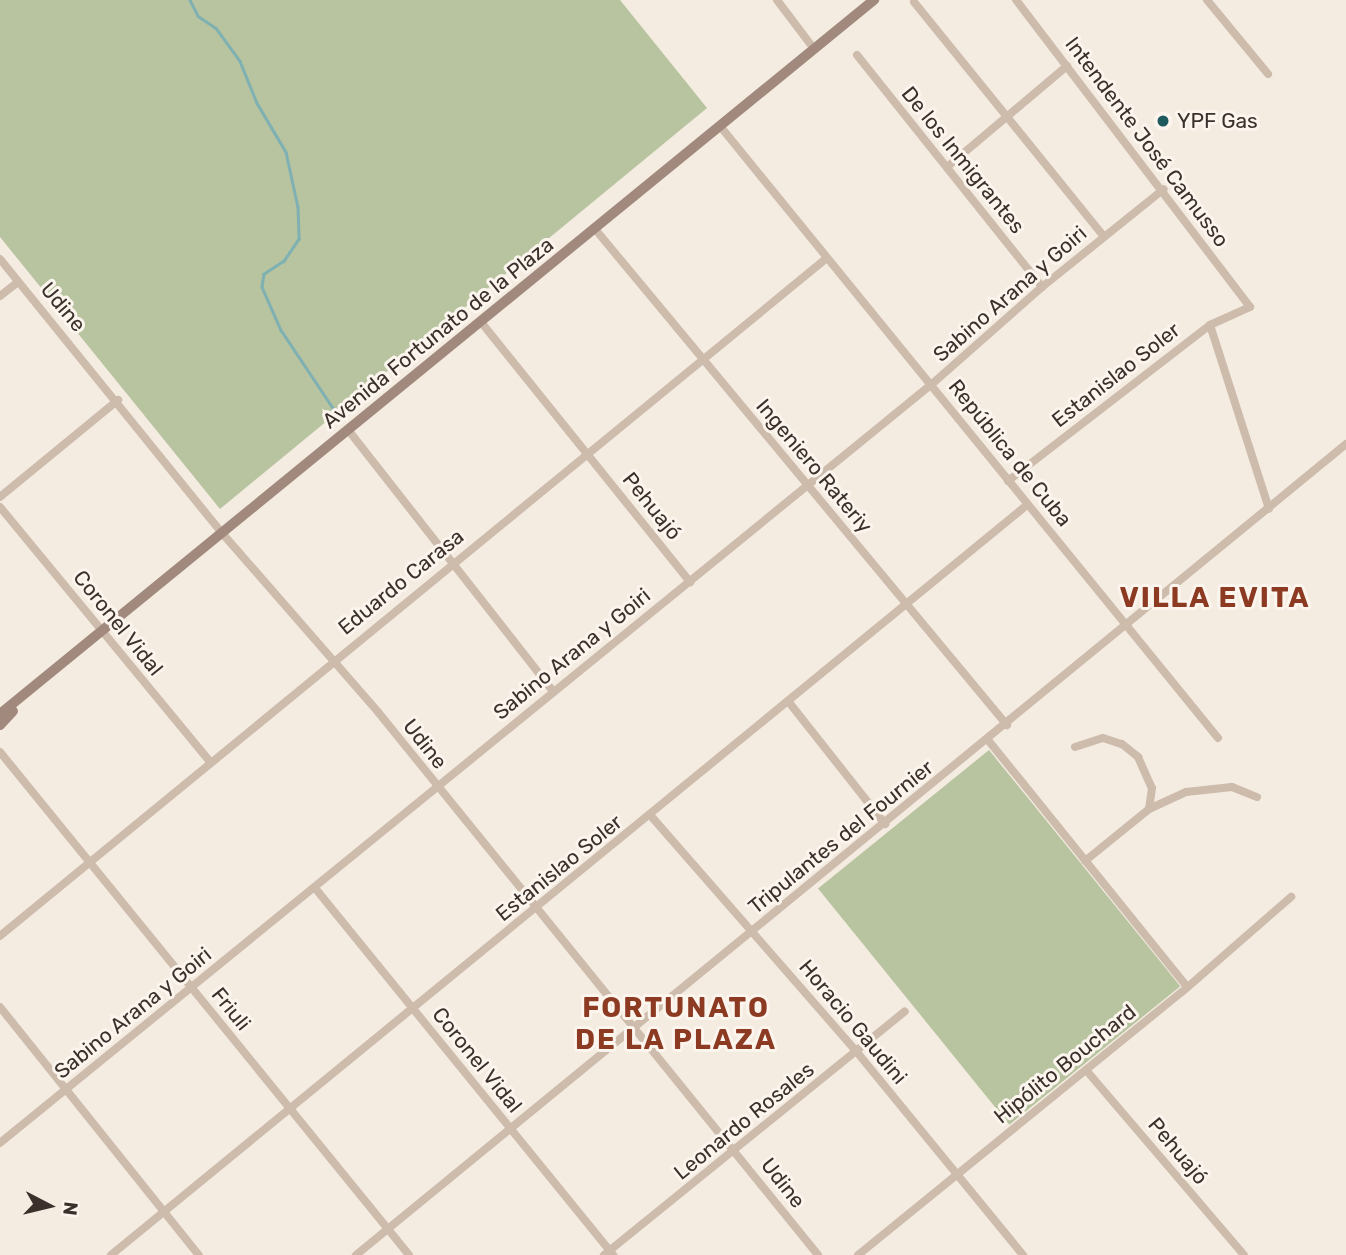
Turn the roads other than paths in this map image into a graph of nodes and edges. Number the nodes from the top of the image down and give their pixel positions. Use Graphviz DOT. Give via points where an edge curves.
graph roads {
  1 [pos="777,0"];
  2 [pos="874,0"];
  3 [pos="1016,0"];
  4 [pos="1207,0"];
  5 [pos="914,2"];
  6 [pos="814,49"];
  7 [pos="857,55"];
  8 [pos="1067,66"];
  9 [pos="1268,74"];
  10 [pos="1008,115"];
  11 [pos="720,126"];
  12 [pos="947,167"];
  13 [pos="1164,189"];
  14 [pos="595,229"];
  15 [pos="1104,237"];
  16 [pos="0,258"];
  17 [pos="827,258"];
  18 [pos="19,282"];
  19 [pos="1042,287"];
  20 [pos="0,296"];
  21 [pos="1250,307"];
  22 [pos="481,322"];
  23 [pos="1210,324"];
  24 [pos="702,357"];
  25 [pos="932,384"];
  26 [pos="118,400"];
  27 [pos="349,430"];
  28 [pos="1346,444"];
  29 [pos="586,453"];
  30 [pos="1008,481"];
  31 [pos="808,485"];
  32 [pos="0,497"];
  33 [pos="1027,506"];
  34 [pos="0,507"];
  35 [pos="1269,509"];
  36 [pos="222,533"];
  37 [pos="454,561"];
  38 [pos="690,582"];
  39 [pos="904,603"];
  40 [pos="1128,626"];
  41 [pos="102,631"];
  42 [pos="332,661"];
  43 [pos="553,691"];
  44 [pos="27,696"];
  45 [pos="788,701"];
  46 [pos="0,714"];
  47 [pos="1007,724"];
  48 [pos="0,725"];
  49 [pos="1218,738"];
  50 [pos="988,740"];
  51 [pos="1075,747"];
  52 [pos="0,752"];
  53 [pos="210,762"];
  54 [pos="437,788"];
  55 [pos="1257,797"];
  56 [pos="1149,809"];
  57 [pos="651,816"];
  58 [pos="885,824"];
  59 [pos="1085,861"];
  60 [pos="88,865"];
  61 [pos="314,888"];
  62 [pos="1291,897"];
  63 [pos="535,909"];
  64 [pos="754,931"];
  65 [pos="0,936"];
  66 [pos="192,987"];
  67 [pos="1187,987"];
  68 [pos="0,1007"];
  69 [pos="412,1008"];
  70 [pos="905,1011"];
  71 [pos="632,1028"];
  72 [pos="856,1051"];
  73 [pos="1086,1070"];
  74 [pos="66,1090"];
  75 [pos="289,1109"];
  76 [pos="510,1128"];
  77 [pos="0,1143"];
  78 [pos="736,1152"];
  79 [pos="957,1174"];
  80 [pos="164,1212"];
  81 [pos="387,1229"];
  82 [pos="609,1253"];
  83 [pos="111,1255"];
  84 [pos="200,1255"];
  85 [pos="356,1255"];
  86 [pos="409,1255"];
  87 [pos="818,1255"];
  88 [pos="858,1255"];
  89 [pos="1023,1255"];
  90 [pos="1244,1255"];
  1 -- 6 [label="street"];
  2 -- 6 [label="main road, Avenida Fortunato de la Plaza"];
  3 -- 8 [label="street, Intendente José Camusso"];
  4 -- 9 [label="street"];
  5 -- 10 [label="street"];
  6 -- 11 [label="main road, Avenida Fortunato de la Plaza"];
  7 -- 12 [label="street, De los Inmigrantes"];
  8 -- 10 [label="street"];
  8 -- 13 [label="street, Intendente José Camusso"];
  10 -- 12 [label="street"];
  10 -- 15 [label="street"];
  11 -- 14 [label="main road, Avenida Fortunato de la Plaza"];
  11 -- 17 [label="street, República de Cuba"];
  12 -- 19 [label="street, De los Inmigrantes"];
  13 -- 15 [label="street, Sabino Arana y Goiri"];
  13 -- 21 [label="street, Intendente José Camusso"];
  14 -- 22 [label="main road, Avenida Fortunato de la Plaza"];
  14 -- 24 [label="street, Ingeniero Rateriy"];
  15 -- 19 [label="street, Sabino Arana y Goiri"];
  16 -- 18 [label="street, Udine"];
  17 -- 24 [label="street, Eduardo Carasa"];
  17 -- 25 [label="street, República de Cuba"];
  18 -- 20 [label="street"];
  18 -- 26 [label="street, Udine"];
  19 -- 25 [label="street, Sabino Arana y Goiri"];
  21 -- 23 [label="street, Estanislao Soler"];
  22 -- 27 [label="main road, Avenida Fortunato de la Plaza"];
  22 -- 29 [label="street, Pehuajó"];
  23 -- 30 [label="street, Estanislao Soler"];
  23 -- 35 [label="street"];
  24 -- 29 [label="street, Eduardo Carasa"];
  24 -- 31 [label="street, Ingeniero Rateriy"];
  25 -- 30 [label="street, República de Cuba"];
  25 -- 31 [label="street, Sabino Arana y Goiri"];
  26 -- 32 [label="street"];
  26 -- 36 [label="street, Udine"];
  27 -- 36 [label="main road, Avenida Fortunato de la Plaza"];
  27 -- 37 [label="street"];
  28 -- 35 [label="street, Tripulantes del Fournier"];
  29 -- 37 [label="street, Eduardo Carasa"];
  29 -- 38 [label="street, Pehuajó"];
  30 -- 33 [label="street, República de Cuba"];
  31 -- 38 [label="street, Sabino Arana y Goiri"];
  31 -- 39 [label="street, Ingeniero Rateriy"];
  33 -- 39 [label="street, Estanislao Soler"];
  33 -- 40 [label="street, República de Cuba"];
  34 -- 41 [label="street, Coronel Vidal"];
  35 -- 40 [label="street, Tripulantes del Fournier"];
  36 -- 41 [label="main road, Avenida Fortunato de la Plaza"];
  36 -- 42 [label="street, Udine"];
  37 -- 42 [label="street, Eduardo Carasa"];
  37 -- 43 [label="street"];
  38 -- 43 [label="street, Sabino Arana y Goiri"];
  39 -- 45 [label="street, Estanislao Soler"];
  39 -- 47 [label="street, Ingeniero Rateriy"];
  40 -- 47 [label="street, Tripulantes del Fournier"];
  40 -- 49 [label="street, República de Cuba"];
  41 -- 44 [label="main road, Avenida Fortunato de la Plaza"];
  41 -- 53 [label="street, Coronel Vidal"];
  42 -- 53 [label="street, Eduardo Carasa"];
  42 -- 54 [label="street, Udine"];
  43 -- 54 [label="street, Sabino Arana y Goiri"];
  44 -- 46 [label="main road, Avenida Fortunato de la Plaza"];
  44 -- 48 [label="main road, Avenida Fortunato de la Plaza"];
  45 -- 57 [label="street, Estanislao Soler"];
  45 -- 58 [label="street"];
  47 -- 50 [label="street, Tripulantes del Fournier"];
  50 -- 58 [label="street, Tripulantes del Fournier"];
  50 -- 59 [label="street"];
  51 -- 56 [label="street" via="1103,738 1122,744 1138,757 1152,788"];
  52 -- 60 [label="street, Friuli"];
  53 -- 60 [label="street, Eduardo Carasa"];
  54 -- 61 [label="street, Sabino Arana y Goiri"];
  54 -- 63 [label="street, Udine"];
  55 -- 56 [label="street" via="1243,789 1204,788"];
  56 -- 59 [label="street"];
  57 -- 63 [label="street, Estanislao Soler"];
  57 -- 64 [label="street, Horacio Gaudini"];
  58 -- 64 [label="street, Tripulantes del Fournier"];
  59 -- 67 [label="street"];
  60 -- 65 [label="street, Eduardo Carasa"];
  60 -- 66 [label="street, Friuli"];
  61 -- 66 [label="street, Sabino Arana y Goiri"];
  61 -- 69 [label="street, Coronel Vidal"];
  62 -- 67 [label="street, Hipólito Bouchard"];
  63 -- 69 [label="street, Estanislao Soler"];
  63 -- 71 [label="street, Udine"];
  64 -- 71 [label="street, Tripulantes del Fournier"];
  64 -- 72 [label="street, Horacio Gaudini"];
  66 -- 74 [label="street, Sabino Arana y Goiri"];
  66 -- 75 [label="street, Friuli"];
  67 -- 73 [label="street, Hipólito Bouchard"];
  68 -- 74 [label="street"];
  69 -- 75 [label="street, Estanislao Soler"];
  69 -- 76 [label="street, Coronel Vidal"];
  70 -- 72 [label="street, Leonardo Rosales"];
  71 -- 76 [label="street, Tripulantes del Fournier"];
  71 -- 78 [label="street, Udine"];
  72 -- 78 [label="street, Leonardo Rosales"];
  72 -- 79 [label="street, Horacio Gaudini"];
  73 -- 79 [label="street, Hipólito Bouchard"];
  73 -- 90 [label="street, Pehuajó"];
  74 -- 77 [label="street, Sabino Arana y Goiri"];
  74 -- 80 [label="street"];
  75 -- 80 [label="street, Estanislao Soler"];
  75 -- 81 [label="street, Friuli"];
  76 -- 81 [label="street, Tripulantes del Fournier"];
  76 -- 82 [label="street, Coronel Vidal"];
  78 -- 82 [label="street, Leonardo Rosales"];
  78 -- 87 [label="street, Udine"];
  79 -- 88 [label="street, Hipólito Bouchard"];
  79 -- 89 [label="street, Horacio Gaudini"];
  80 -- 83 [label="street, Estanislao Soler"];
  80 -- 84 [label="street"];
  81 -- 85 [label="street, Tripulantes del Fournier"];
  81 -- 86 [label="street, Friuli"];
}
